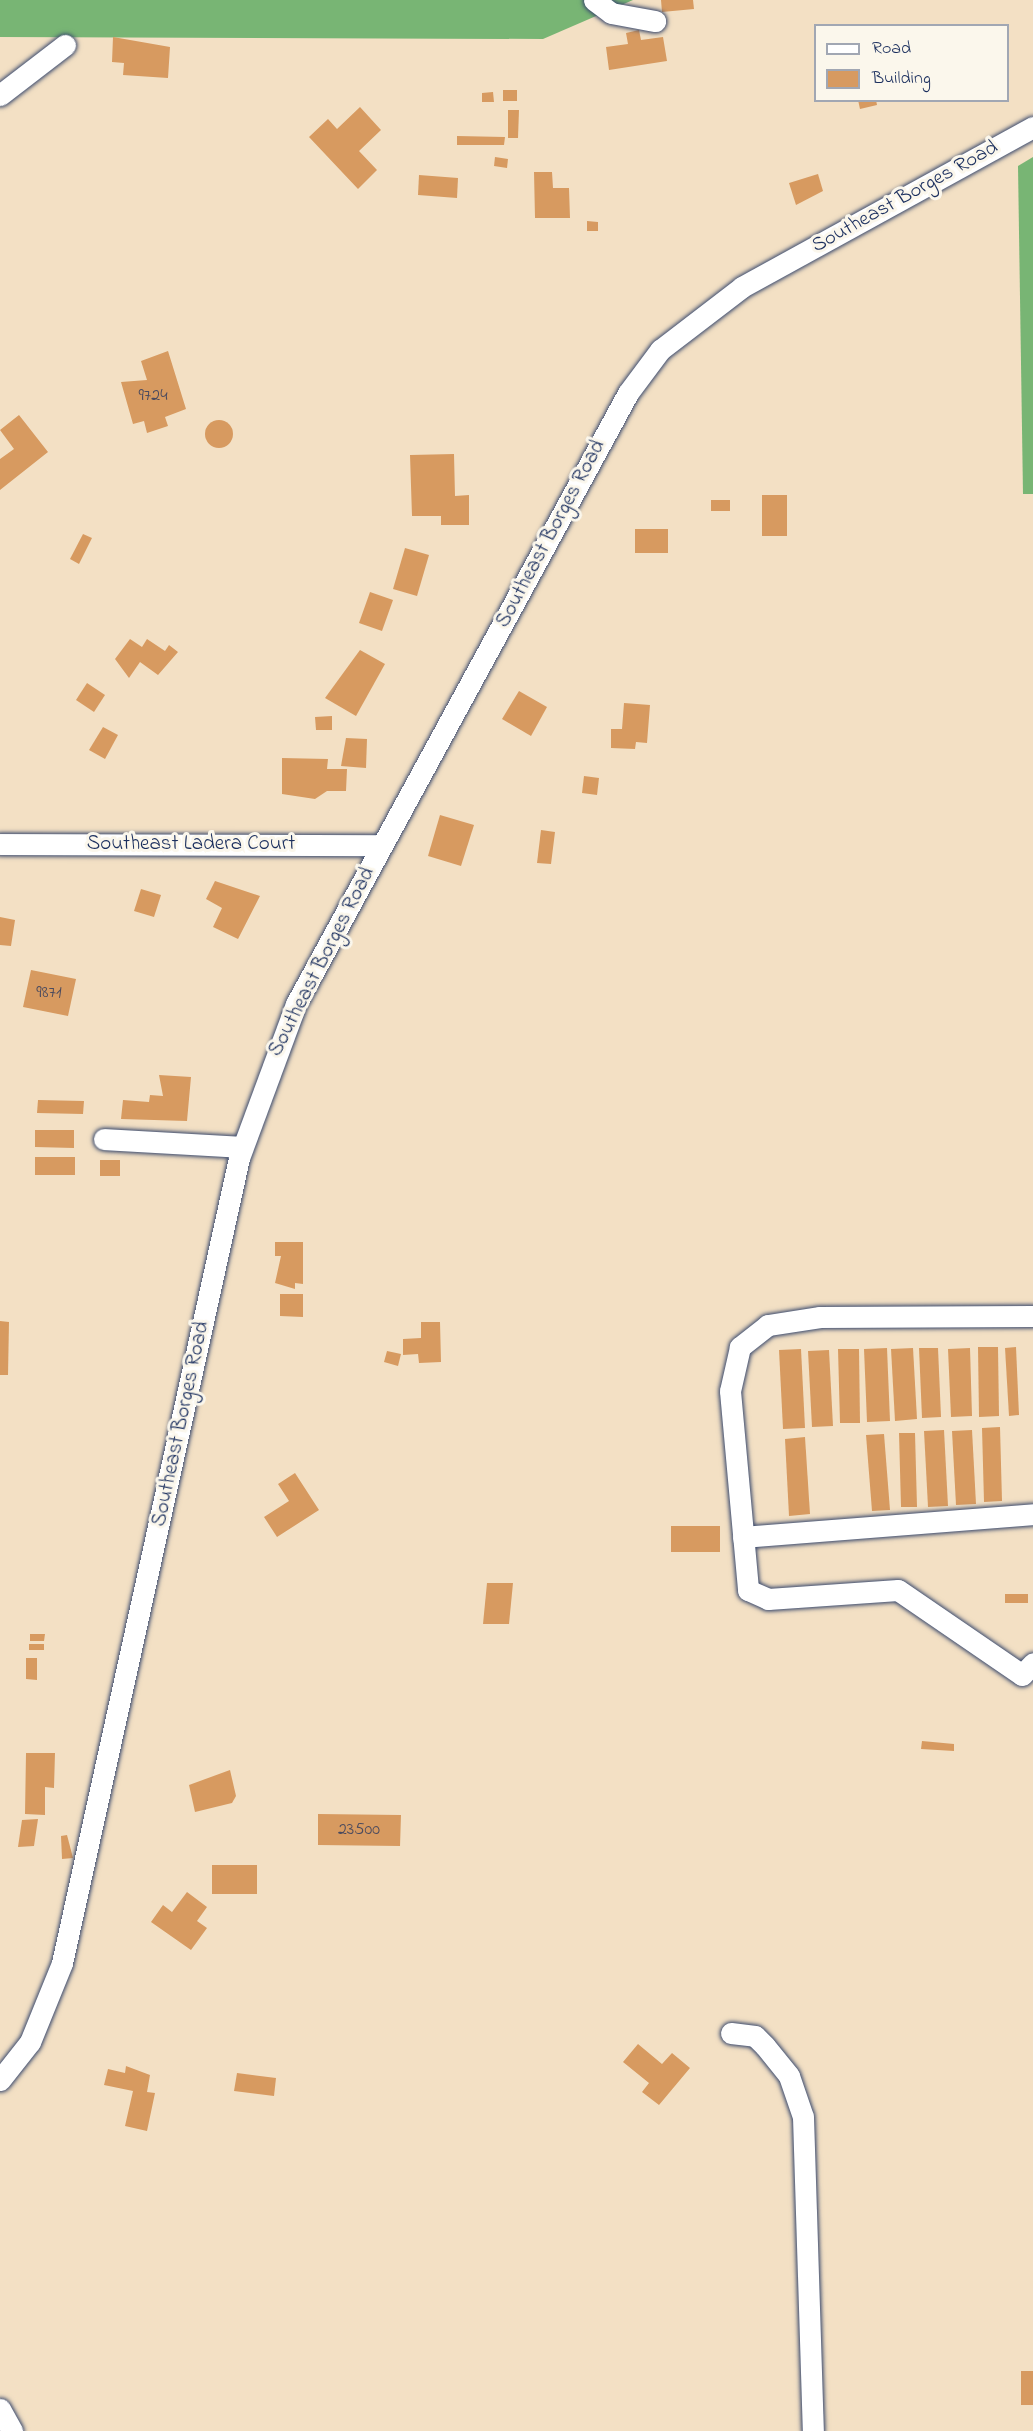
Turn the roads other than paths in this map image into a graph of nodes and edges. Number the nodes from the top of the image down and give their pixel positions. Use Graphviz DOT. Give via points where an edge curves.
graph roads {
  1 [pos="594,0"];
  2 [pos="655,21"];
  3 [pos="65,45"];
  4 [pos="0,95"];
  5 [pos="1033,127"];
  6 [pos="0,844"];
  7 [pos="381,845"];
  8 [pos="104,1139"];
  9 [pos="242,1148"];
  10 [pos="1033,1316"];
  11 [pos="1033,1514"];
  12 [pos="743,1537"];
  13 [pos="1033,1664"];
  14 [pos="731,2033"];
  15 [pos="0,2080"];
  16 [pos="0,2409"];
  17 [pos="12,2431"];
  18 [pos="813,2431"];
  1 -- 2 [label="street" via="611,13"];
  3 -- 4 [label="street"];
  5 -- 7 [label="street, Southeast Borges Road" via="742,287 660,350 628,393"];
  6 -- 7 [label="street, Southeast Ladera Court"];
  7 -- 9 [label="street, Southeast Borges Road" via="291,1013"];
  8 -- 9 [label="street"];
  9 -- 15 [label="street, Southeast Borges Road" via="78,1901 48,2003 30,2042"];
  10 -- 12 [label="street" via="820,1317 768,1325 740,1347 730,1391"];
  11 -- 12 [label="street"];
  12 -- 13 [label="street" via="747,1590 768,1599 898,1590 1022,1675"];
  14 -- 18 [label="street" via="755,2036 765,2046 789,2076 803,2116"];
  16 -- 17 [label="street"];
}
